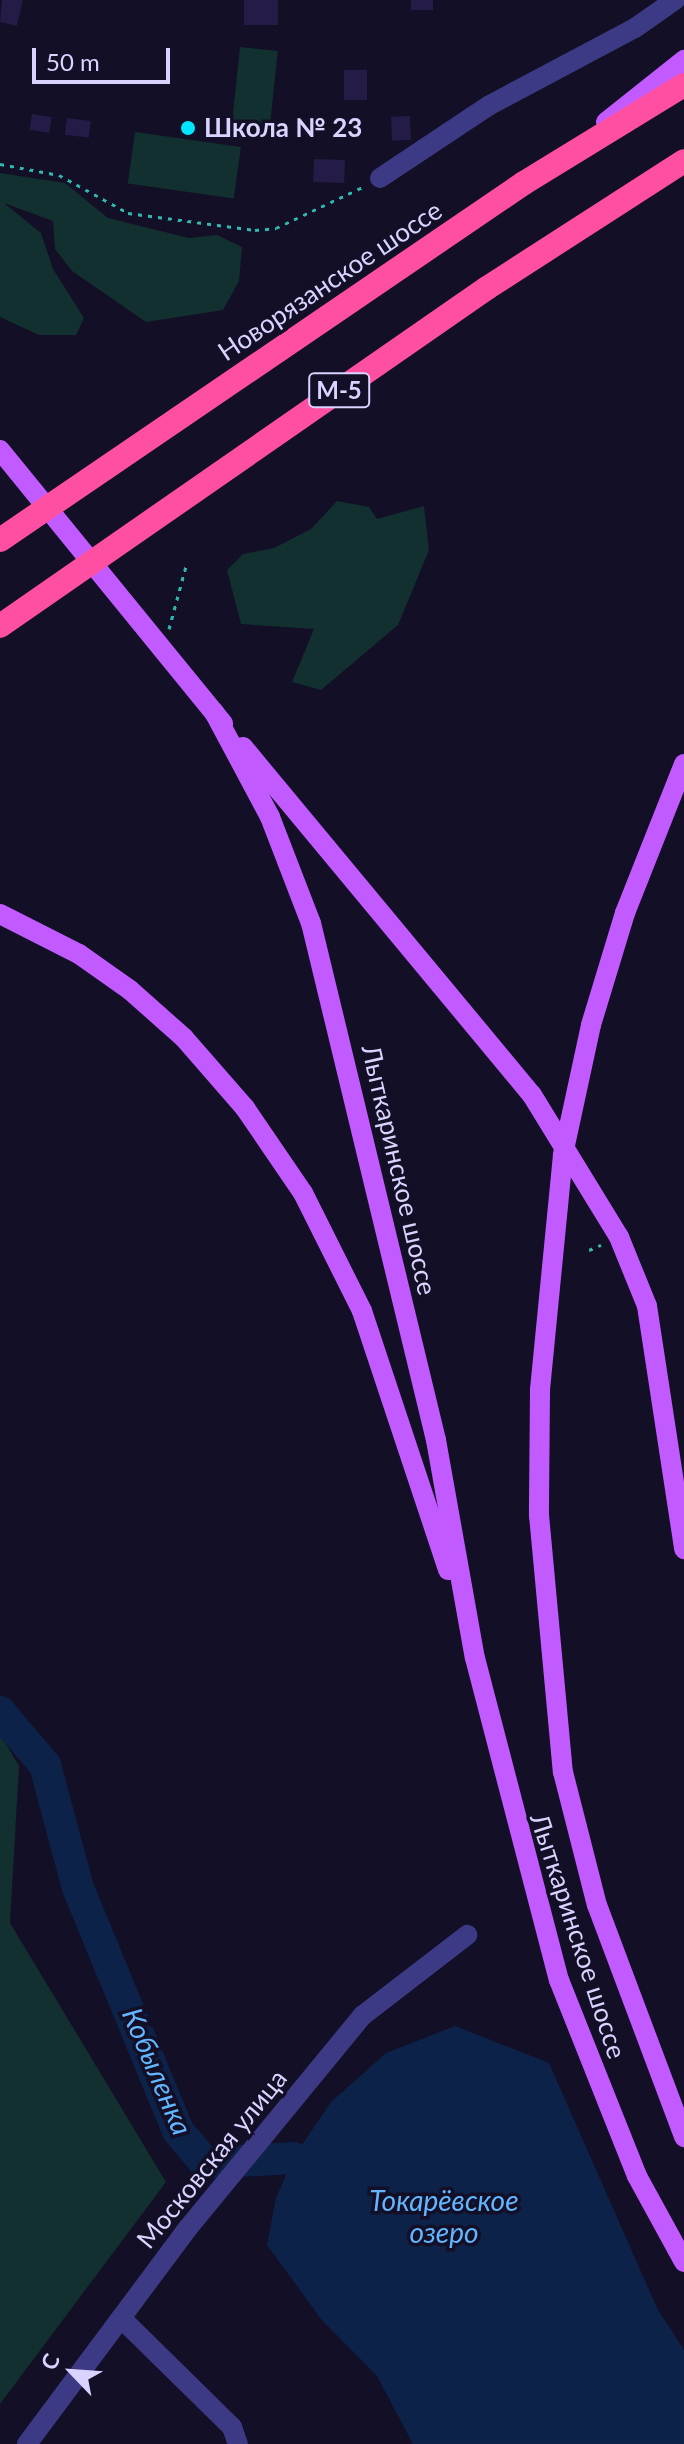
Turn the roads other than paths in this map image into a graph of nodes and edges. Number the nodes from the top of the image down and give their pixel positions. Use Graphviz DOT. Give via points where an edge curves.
graph roads {
  1 [pos="675,0"];
  2 [pos="684,60"];
  3 [pos="684,85"];
  4 [pos="684,161"];
  5 [pos="380,178"];
  6 [pos="524,183"];
  7 [pos="0,450"];
  8 [pos="66,494"];
  9 [pos="0,525"];
  10 [pos="0,540"];
  11 [pos="0,626"];
  12 [pos="214,712"];
  13 [pos="683,766"];
  14 [pos="0,914"];
  15 [pos="684,1545"];
  16 [pos="475,1658"];
  17 [pos="467,1935"];
  18 [pos="684,2137"];
  19 [pos="684,2262"];
  20 [pos="121,2318"];
  21 [pos="27,2444"];
  22 [pos="238,2444"];
  1 -- 5 [label="street" via="635,28 490,105"];
  2 -- 6 [label="main road, Новорязанское шоссе / М-5"];
  3 -- 6 [label="highway, М-5"];
  4 -- 11 [label="highway, М-5" via="487,288"];
  6 -- 8 [label="highway, Новорязанское шоссе / М-5"];
  7 -- 12 [label="main road, Лыткаринское шоссе"];
  8 -- 9 [label="main road"];
  8 -- 10 [label="highway, Новорязанское шоссе / М-5"];
  12 -- 15 [label="main road, Лыткаринское шоссе" via="480,1029 540,1107 619,1237 647,1306"];
  12 -- 16 [label="main road, Лыткаринское шоссе" via="270,817 311,923 436,1440"];
  13 -- 18 [label="main road" via="625,913 591,1025 563,1155 540,1390 539,1515 563,1772 597,1905"];
  14 -- 16 [label="main road, Лыткаринское шоссе" via="79,954 184,1038 245,1108 303,1193 389,1378"];
  16 -- 19 [label="main road, Лыткаринское шоссе" via="519,1847 559,1980 637,2176"];
  17 -- 20 [label="street, Московская улица" via="362,2016"];
  20 -- 21 [label="street, Московская улица"];
  20 -- 22 [label="street" via="232,2427"];
}
